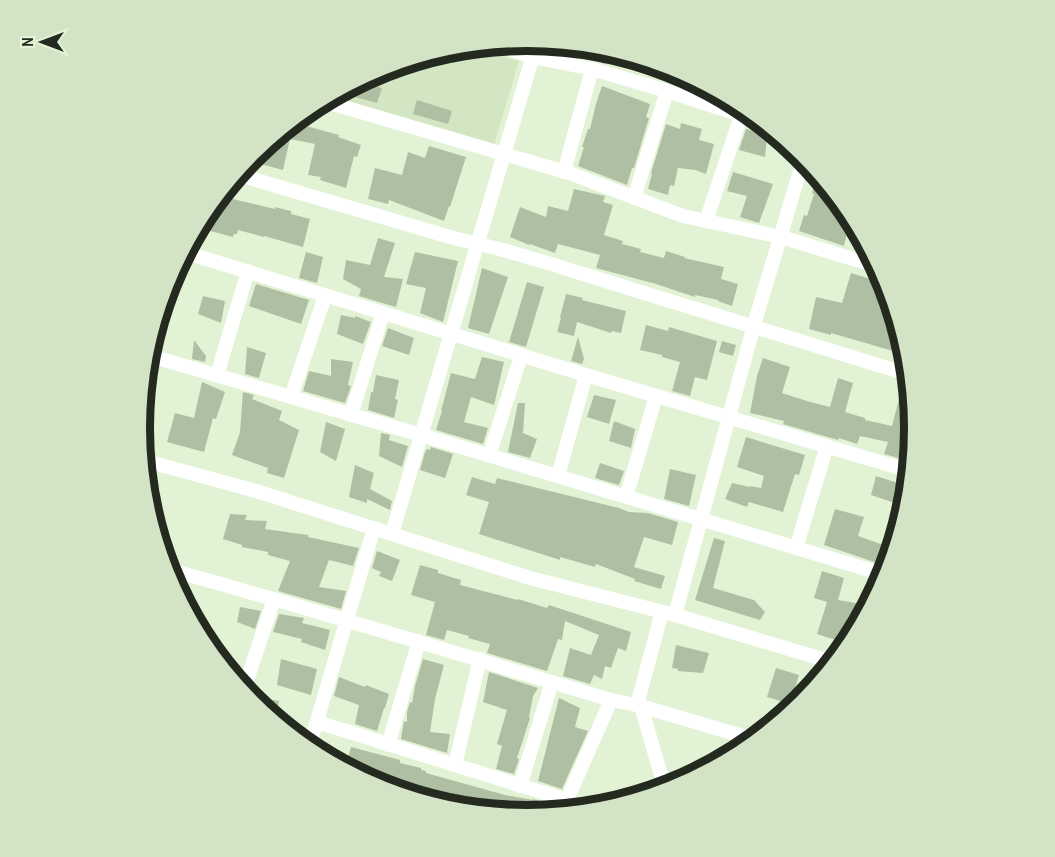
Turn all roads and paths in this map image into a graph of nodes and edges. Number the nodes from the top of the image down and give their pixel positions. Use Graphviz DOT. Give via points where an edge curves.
graph roads {
  1 [pos="516,51"];
  2 [pos="535,51"];
  3 [pos="533,57"];
  4 [pos="592,69"];
  5 [pos="667,91"];
  6 [pos="335,104"];
  7 [pos="736,114"];
  8 [pos="743,119"];
  9 [pos="504,155"];
  10 [pos="801,169"];
  11 [pos="564,172"];
  12 [pos="247,177"];
  13 [pos="634,198"];
  14 [pos="706,221"];
  15 [pos="781,237"];
  16 [pos="478,243"];
  17 [pos="193,255"];
  18 [pos="866,263"];
  19 [pos="248,272"];
  20 [pos="325,296"];
  21 [pos="383,313"];
  22 [pos="754,325"];
  23 [pos="451,334"];
  24 [pos="521,356"];
  25 [pos="157,358"];
  26 [pos="901,372"];
  27 [pos="218,375"];
  28 [pos="586,375"];
  29 [pos="656,396"];
  30 [pos="291,397"];
  31 [pos="351,415"];
  32 [pos="729,418"];
  33 [pos="421,435"];
  34 [pos="827,446"];
  35 [pos="489,456"];
  36 [pos="152,463"];
  37 [pos="903,469"];
  38 [pos="558,476"];
  39 [pos="627,497"];
  40 [pos="701,519"];
  41 [pos="374,528"];
  42 [pos="392,534"];
  43 [pos="796,548"];
  44 [pos="179,572"];
  45 [pos="876,572"];
  46 [pos="274,598"];
  47 [pos="669,613"];
  48 [pos="347,620"];
  49 [pos="419,641"];
  50 [pos="480,659"];
  51 [pos="825,660"];
  52 [pos="247,680"];
  53 [pos="552,682"];
  54 [pos="611,699"];
  55 [pos="639,705"];
  56 [pos="316,722"];
  57 [pos="745,737"];
  58 [pos="312,738"];
  59 [pos="388,745"];
  60 [pos="455,765"];
  61 [pos="662,781"];
  62 [pos="520,786"];
  63 [pos="563,804"];
  64 [pos="565,804"];
  1 -- 3 [label="street"];
  2 -- 3 [label="street"];
  3 -- 4 [label="street"];
  3 -- 9 [label="street"];
  4 -- 5 [label="street"];
  4 -- 11 [label="street"];
  5 -- 7 [label="street"];
  5 -- 13 [label="street"];
  6 -- 9 [label="street"];
  8 -- 14 [label="street"];
  9 -- 11 [label="street"];
  9 -- 16 [label="street"];
  10 -- 15 [label="street"];
  11 -- 13 [label="street"];
  12 -- 16 [label="street"];
  13 -- 14 [label="street"];
  14 -- 15 [label="street"];
  15 -- 18 [label="street"];
  15 -- 22 [label="street"];
  16 -- 22 [label="street"];
  16 -- 23 [label="street"];
  17 -- 19 [label="street"];
  19 -- 20 [label="street"];
  19 -- 27 [label="street"];
  20 -- 21 [label="street"];
  20 -- 30 [label="street"];
  21 -- 23 [label="street"];
  21 -- 31 [label="street"];
  22 -- 26 [label="street"];
  22 -- 32 [label="street"];
  23 -- 24 [label="street"];
  23 -- 33 [label="street"];
  24 -- 28 [label="street"];
  24 -- 35 [label="street"];
  25 -- 27 [label="street"];
  27 -- 30 [label="street"];
  28 -- 29 [label="street"];
  28 -- 38 [label="street"];
  29 -- 32 [label="street"];
  29 -- 39 [label="street"];
  30 -- 31 [label="street"];
  31 -- 33 [label="street"];
  32 -- 34 [label="street"];
  32 -- 40 [label="street"];
  33 -- 35 [label="street"];
  33 -- 42 [label="street"];
  34 -- 37 [label="street"];
  34 -- 43 [label="street"];
  35 -- 38 [label="street"];
  36 -- 41 [label="street"];
  38 -- 39 [label="street"];
  39 -- 40 [label="street"];
  40 -- 43 [label="street"];
  40 -- 47 [label="street"];
  41 -- 42 [label="street"];
  41 -- 48 [label="street"];
  42 -- 47 [label="street" via="530,578"];
  43 -- 45 [label="street"];
  44 -- 46 [label="street"];
  46 -- 48 [label="street"];
  46 -- 52 [label="street"];
  47 -- 51 [label="street"];
  47 -- 55 [label="street"];
  48 -- 49 [label="street"];
  48 -- 56 [label="street"];
  49 -- 50 [label="street"];
  49 -- 59 [label="street"];
  50 -- 53 [label="street"];
  50 -- 60 [label="street"];
  53 -- 54 [label="street"];
  53 -- 62 [label="street"];
  54 -- 55 [label="street"];
  54 -- 64 [label="street"];
  55 -- 57 [label="street"];
  55 -- 61 [label="street"];
  56 -- 58 [label="street"];
  56 -- 59 [label="street"];
  59 -- 60 [label="street"];
  60 -- 62 [label="street"];
  62 -- 63 [label="street"];
}
